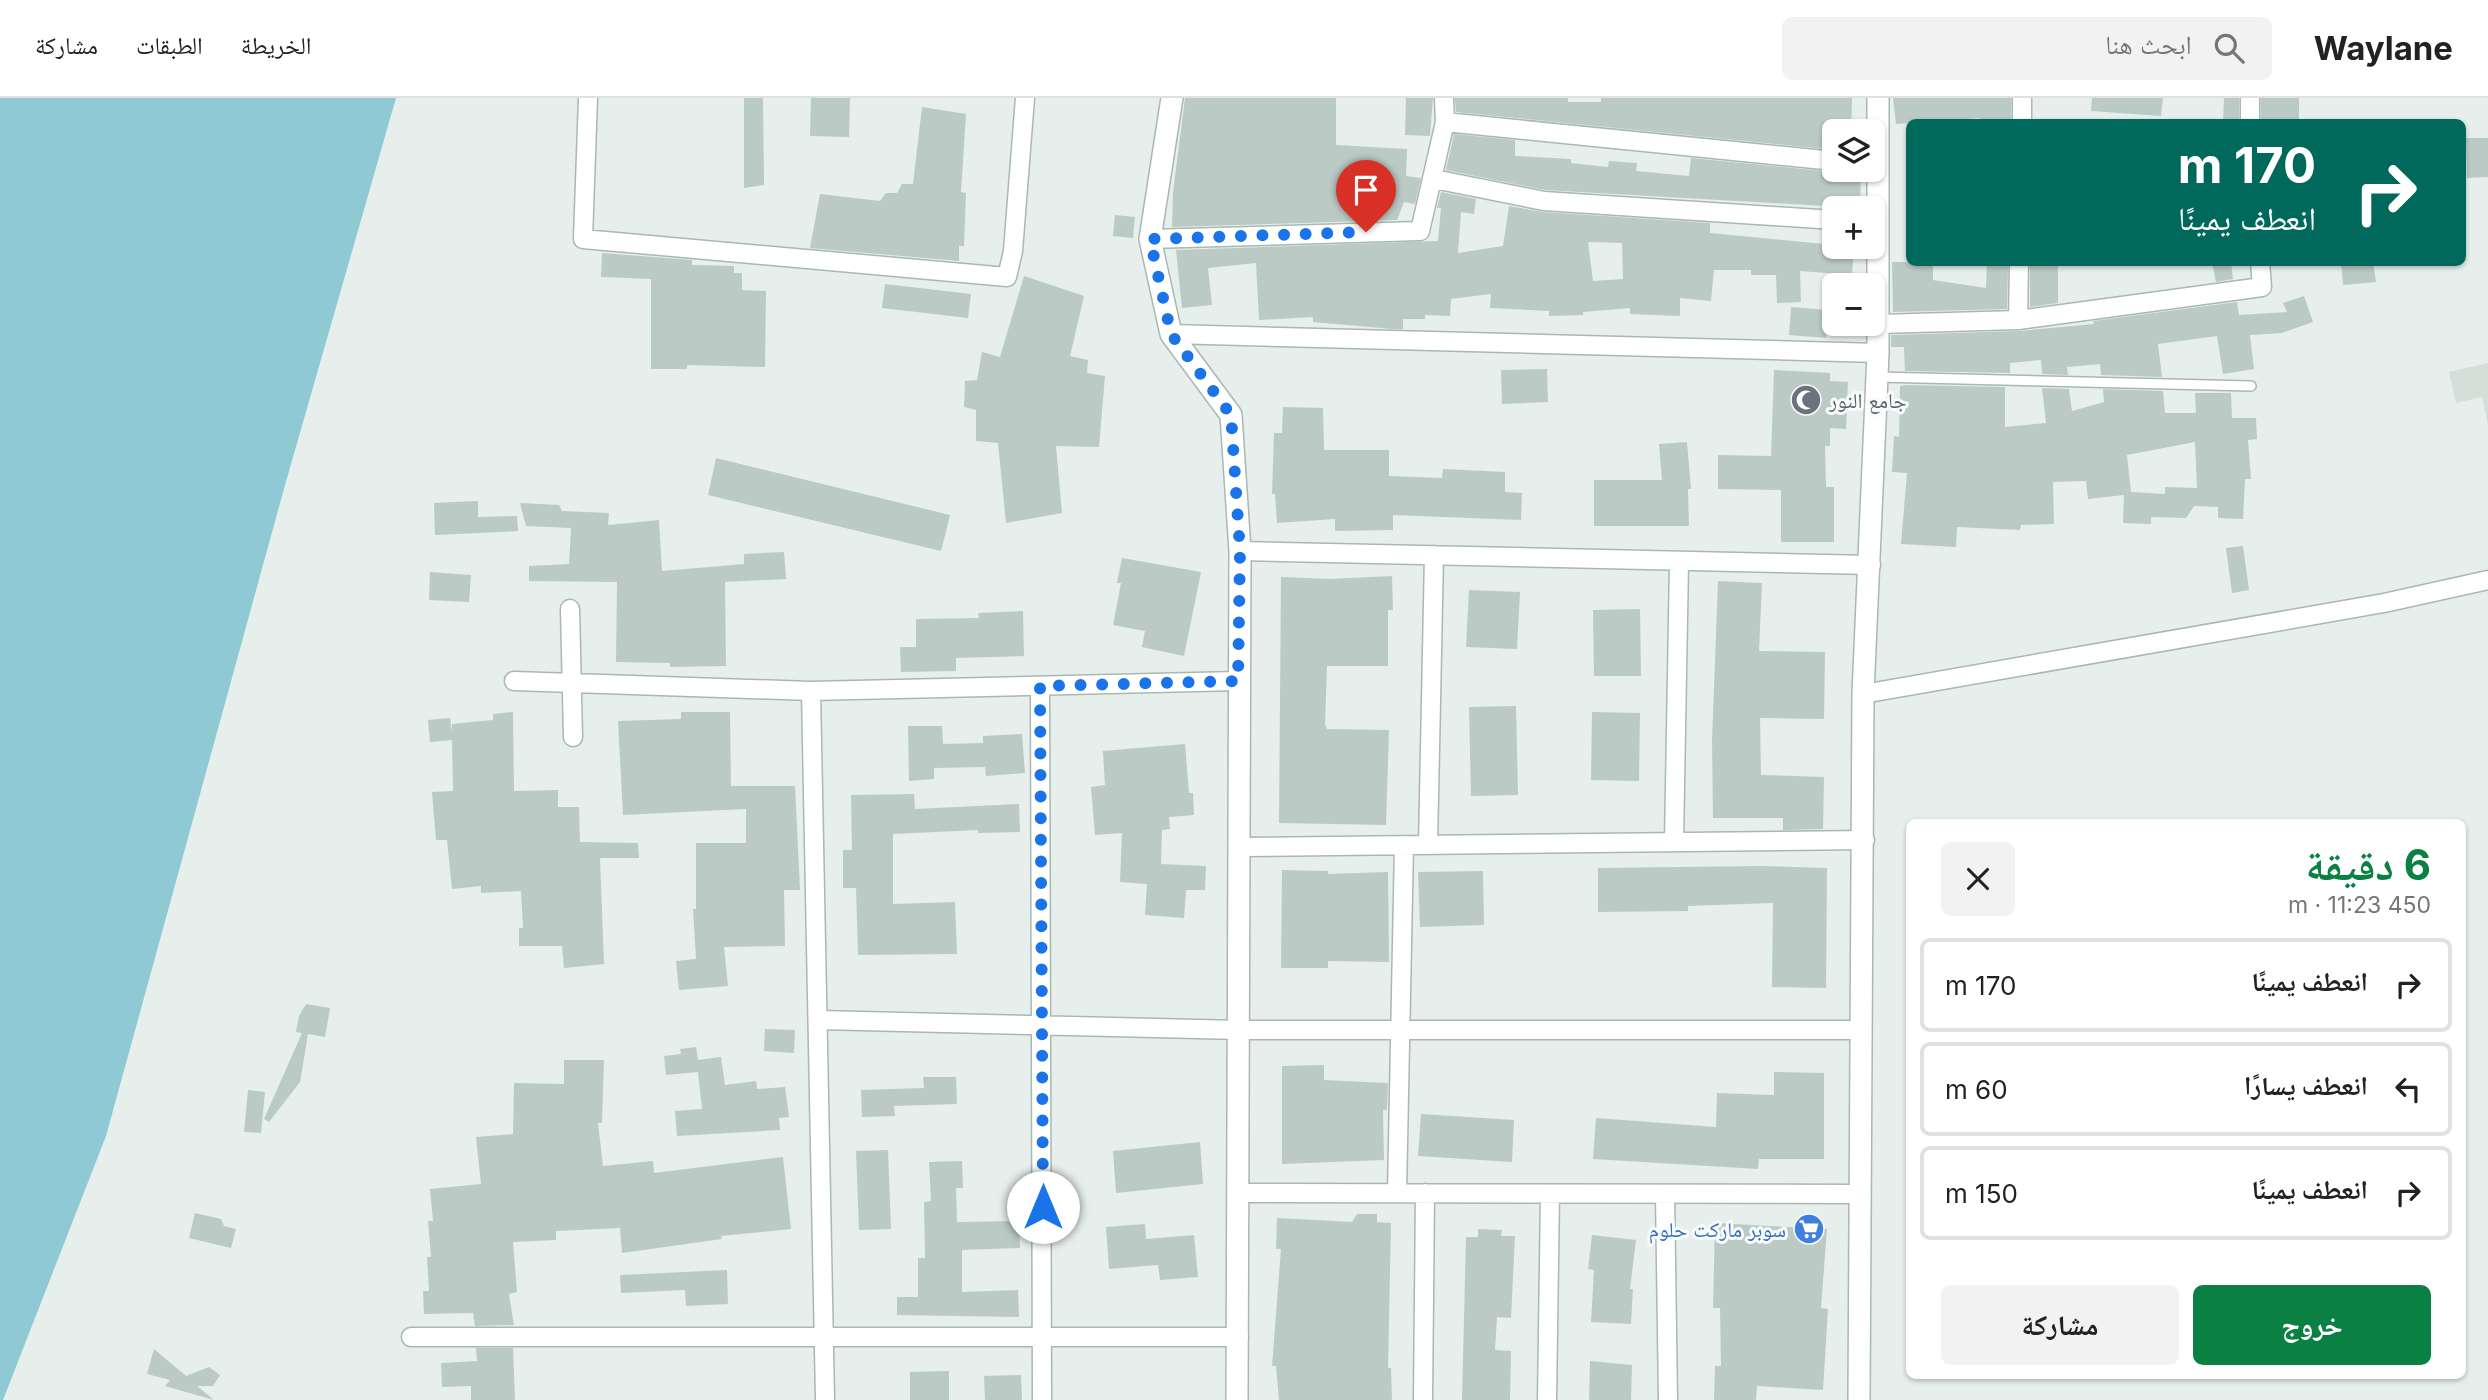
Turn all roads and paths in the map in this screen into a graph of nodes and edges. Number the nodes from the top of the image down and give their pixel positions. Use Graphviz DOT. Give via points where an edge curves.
graph roads {
  1 [pos="588,98"];
  2 [pos="1025,98"];
  3 [pos="1172,98"];
  4 [pos="1444,98"];
  5 [pos="1878,98"];
  6 [pos="2022,98"];
  7 [pos="2250,98"];
  8 [pos="1877,119"];
  9 [pos="2022,119"];
  10 [pos="2250,119"];
  11 [pos="1445,122"];
  12 [pos="1822,160"];
  13 [pos="1434,178"];
  14 [pos="1822,219"];
  15 [pos="1150,239"];
  16 [pos="2019,266"];
  17 [pos="2260,266"];
  18 [pos="2018,320"];
  19 [pos="1885,324"];
  20 [pos="1171,334"];
  21 [pos="1879,336"];
  22 [pos="1878,353"];
  23 [pos="1877,377"];
  24 [pos="2251,386"];
  25 [pos="1240,551"];
  26 [pos="1434,555"];
  27 [pos="1679,563"];
  28 [pos="1871,565"];
  29 [pos="2488,580"];
  30 [pos="570,609"];
  31 [pos="514,681"];
  32 [pos="572,681"];
  33 [pos="1238,681"];
  34 [pos="1040,686"];
  35 [pos="811,691"];
  36 [pos="1863,694"];
  37 [pos="573,737"];
  38 [pos="1865,840"];
  39 [pos="1674,842"];
  40 [pos="1404,845"];
  41 [pos="1428,845"];
  42 [pos="1241,847"];
  43 [pos="819,1020"];
  44 [pos="1042,1025"];
  45 [pos="1240,1030"];
  46 [pos="1400,1030"];
  47 [pos="1861,1030"];
  48 [pos="1239,1193"];
  49 [pos="1397,1193"];
  50 [pos="1425,1193"];
  51 [pos="1550,1194"];
  52 [pos="1665,1194"];
  53 [pos="1858,1194"];
  54 [pos="411,1337"];
  55 [pos="825,1337"];
  56 [pos="1043,1337"];
  57 [pos="1239,1337"];
  58 [pos="825,1400"];
  59 [pos="1042,1400"];
  60 [pos="1237,1400"];
  61 [pos="1423,1400"];
  62 [pos="1547,1400"];
  63 [pos="1668,1400"];
  64 [pos="1859,1400"];
  1 -- 2 [label="street" via="583,239 1007,277"];
  3 -- 15 [label="street"];
  4 -- 11 [label="street"];
  5 -- 8 [label="street"];
  6 -- 9 [label="street"];
  7 -- 10 [label="street"];
  11 -- 12 [label="street"];
  11 -- 13 [label="street"];
  13 -- 14 [label="street" via="1544,201"];
  13 -- 15 [label="street" via="1420,231"];
  15 -- 20 [label="street"];
  16 -- 18 [label="street"];
  17 -- 18 [label="street" via="2262,287"];
  18 -- 19 [label="street"];
  20 -- 22 [label="street"];
  20 -- 25 [label="street" via="1231,415"];
  21 -- 22 [label="street"];
  22 -- 23 [label="street"];
  23 -- 24 [label="lane"];
  23 -- 28 [label="street"];
  25 -- 26 [label="street"];
  25 -- 33 [label="street"];
  26 -- 27 [label="street"];
  26 -- 41 [label="street"];
  27 -- 28 [label="street"];
  27 -- 39 [label="street"];
  28 -- 36 [label="street"];
  29 -- 36 [label="street" via="2384,603"];
  30 -- 32 [label="street"];
  31 -- 32 [label="street"];
  32 -- 35 [label="street"];
  32 -- 37 [label="street"];
  33 -- 34 [label="street"];
  33 -- 42 [label="street"];
  34 -- 35 [label="street"];
  34 -- 44 [label="street"];
  35 -- 43 [label="street"];
  36 -- 38 [label="street"];
  38 -- 39 [label="street"];
  38 -- 47 [label="street"];
  39 -- 41 [label="street"];
  40 -- 41 [label="street"];
  40 -- 42 [label="street"];
  40 -- 46 [label="street"];
  42 -- 45 [label="street"];
  43 -- 44 [label="street"];
  43 -- 55 [label="street"];
  44 -- 45 [label="street"];
  44 -- 56 [label="street"];
  45 -- 46 [label="street"];
  45 -- 48 [label="street"];
  46 -- 47 [label="street"];
  46 -- 49 [label="street"];
  47 -- 53 [label="street"];
  48 -- 49 [label="street"];
  48 -- 57 [label="street"];
  49 -- 50 [label="street"];
  50 -- 51 [label="street"];
  50 -- 61 [label="street"];
  51 -- 52 [label="street"];
  51 -- 62 [label="street"];
  52 -- 53 [label="street"];
  52 -- 63 [label="street"];
  53 -- 64 [label="street"];
  54 -- 55 [label="street"];
  55 -- 56 [label="street"];
  55 -- 58 [label="street"];
  56 -- 57 [label="street"];
  56 -- 59 [label="street"];
  57 -- 60 [label="street"];
}
